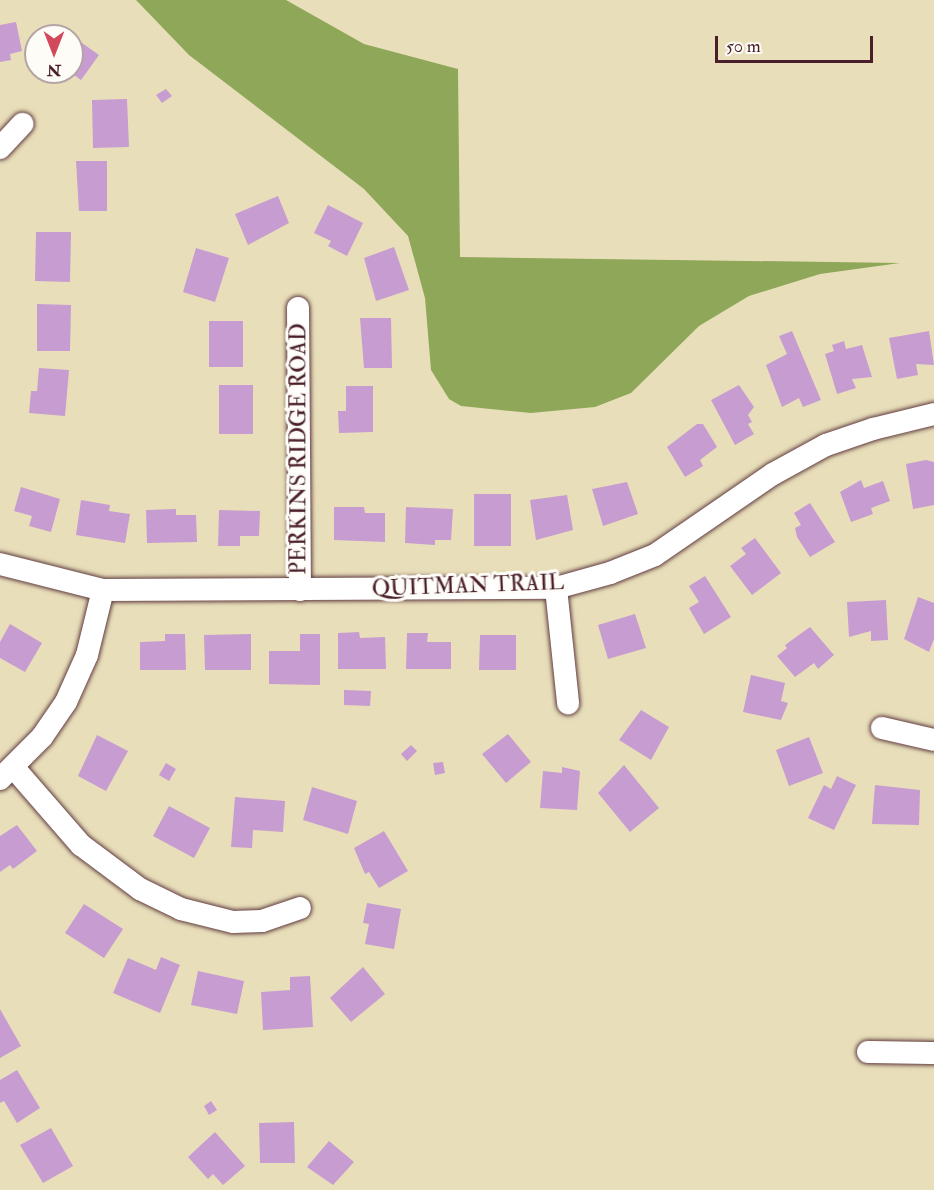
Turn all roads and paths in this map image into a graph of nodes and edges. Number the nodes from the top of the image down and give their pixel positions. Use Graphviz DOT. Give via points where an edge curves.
graph roads {
  1 [pos="22,124"];
  2 [pos="0,148"];
  3 [pos="298,308"];
  4 [pos="934,414"];
  5 [pos="0,564"];
  6 [pos="556,588"];
  7 [pos="103,590"];
  8 [pos="300,591"];
  9 [pos="568,703"];
  10 [pos="882,728"];
  11 [pos="934,740"];
  12 [pos="7,774"];
  13 [pos="300,908"];
  14 [pos="868,1052"];
  15 [pos="934,1053"];
  1 -- 2 [label="street"];
  3 -- 8 [label="street, PERKINS RIDGE ROAD"];
  4 -- 6 [label="street, QUITMAN TRAIL" via="826,445 773,474 655,555"];
  5 -- 7 [label="street, QUITMAN TRAIL"];
  6 -- 8 [label="street, QUITMAN TRAIL"];
  6 -- 9 [label="street"];
  7 -- 8 [label="street, QUITMAN TRAIL"];
  7 -- 12 [label="street" via="87,655 66,702 42,738"];
  10 -- 11 [label="street"];
  12 -- 13 [label="street" via="81,845 141,889 181,909 233,922 262,921"];
  14 -- 15 [label="street"];
}
